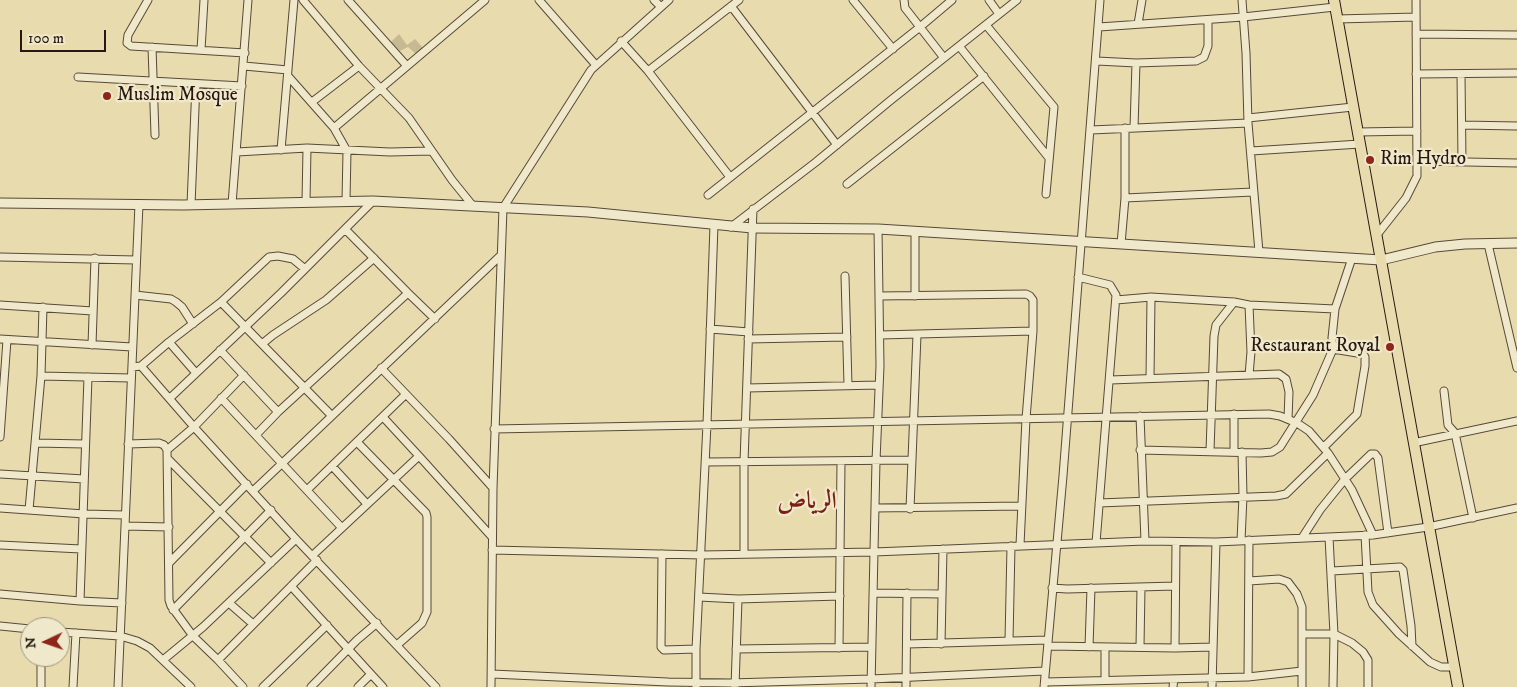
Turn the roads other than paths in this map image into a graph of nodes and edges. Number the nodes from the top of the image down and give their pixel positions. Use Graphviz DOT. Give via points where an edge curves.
graph roads {
  1 [pos="148,0"];
  2 [pos="204,0"];
  3 [pos="248,0"];
  4 [pos="294,0"];
  5 [pos="303,0"];
  6 [pos="348,0"];
  7 [pos="485,0"];
  8 [pos="539,0"];
  9 [pos="654,0"];
  10 [pos="669,0"];
  11 [pos="739,0"];
  12 [pos="853,0"];
  13 [pos="904,0"];
  14 [pos="952,0"];
  15 [pos="989,0"];
  16 [pos="1017,0"];
  17 [pos="1100,0"];
  18 [pos="1142,0"];
  19 [pos="1242,0"];
  20 [pos="1416,0"];
  21 [pos="1334,4"];
  22 [pos="731,6"];
  23 [pos="661,7"];
  24 [pos="1000,14"];
  25 [pos="1416,16"];
  26 [pos="1243,17"];
  27 [pos="1337,19"];
  28 [pos="1208,20"];
  29 [pos="1138,24"];
  30 [pos="986,25"];
  31 [pos="920,27"];
  32 [pos="1099,27"];
  33 [pos="1416,34"];
  34 [pos="1517,35"];
  35 [pos="621,41"];
  36 [pos="959,46"];
  37 [pos="152,47"];
  38 [pos="893,49"];
  39 [pos="200,50"];
  40 [pos="245,53"];
  41 [pos="944,58"];
  42 [pos="1097,61"];
  43 [pos="1136,63"];
  44 [pos="596,64"];
  45 [pos="244,66"];
  46 [pos="358,66"];
  47 [pos="407,66"];
  48 [pos="648,71"];
  49 [pos="288,73"];
  50 [pos="1517,73"];
  51 [pos="1416,74"];
  52 [pos="1461,74"];
  53 [pos="78,76"];
  54 [pos="984,76"];
  55 [pos="153,81"];
  56 [pos="196,84"];
  57 [pos="242,86"];
  58 [pos="380,89"];
  59 [pos="312,102"];
  60 [pos="1353,107"];
  61 [pos="812,112"];
  62 [pos="1248,120"];
  63 [pos="1462,125"];
  64 [pos="1517,126"];
  65 [pos="334,128"];
  66 [pos="1125,128"];
  67 [pos="1134,128"];
  68 [pos="1091,130"];
  69 [pos="1417,131"];
  70 [pos="1358,132"];
  71 [pos="155,135"];
  72 [pos="837,144"];
  73 [pos="1360,144"];
  74 [pos="307,148"];
  75 [pos="281,150"];
  76 [pos="347,151"];
  77 [pos="431,151"];
  78 [pos="1251,151"];
  79 [pos="237,152"];
  80 [pos="1049,158"];
  81 [pos="1417,161"];
  82 [pos="1462,162"];
  83 [pos="1517,163"];
  84 [pos="730,177"];
  85 [pos="847,184"];
  86 [pos="1253,192"];
  87 [pos="708,194"];
  88 [pos="1046,194"];
  89 [pos="1125,198"];
  90 [pos="346,201"];
  91 [pos="373,201"];
  92 [pos="306,202"];
  93 [pos="0,203"];
  94 [pos="138,204"];
  95 [pos="232,204"];
  96 [pos="191,205"];
  97 [pos="473,206"];
  98 [pos="503,208"];
  99 [pos="754,210"];
  100 [pos="714,225"];
  101 [pos="731,227"];
  102 [pos="752,228"];
  103 [pos="345,229"];
  104 [pos="878,230"];
  105 [pos="915,232"];
  106 [pos="1376,236"];
  107 [pos="1082,242"];
  108 [pos="1517,243"];
  109 [pos="1121,244"];
  110 [pos="1488,244"];
  111 [pos="1258,252"];
  112 [pos="500,256"];
  113 [pos="0,257"];
  114 [pos="96,258"];
  115 [pos="374,258"];
  116 [pos="1352,258"];
  117 [pos="136,260"];
  118 [pos="1380,260"];
  119 [pos="305,268"];
  120 [pos="845,276"];
  121 [pos="1078,277"];
  122 [pos="408,293"];
  123 [pos="135,295"];
  124 [pos="880,296"];
  125 [pos="916,296"];
  126 [pos="1151,297"];
  127 [pos="1116,300"];
  128 [pos="222,302"];
  129 [pos="1234,302"];
  130 [pos="1249,304"];
  131 [pos="0,305"];
  132 [pos="43,307"];
  133 [pos="1335,308"];
  134 [pos="93,311"];
  135 [pos="435,319"];
  136 [pos="193,324"];
  137 [pos="246,327"];
  138 [pos="710,329"];
  139 [pos="1032,331"];
  140 [pos="880,335"];
  141 [pos="917,335"];
  142 [pos="749,336"];
  143 [pos="846,337"];
  144 [pos="4,340"];
  145 [pos="169,342"];
  146 [pos="42,343"];
  147 [pos="262,344"];
  148 [pos="92,345"];
  149 [pos="132,347"];
  150 [pos="1333,349"];
  151 [pos="220,350"];
  152 [pos="142,366"];
  153 [pos="132,367"];
  154 [pos="381,368"];
  155 [pos="1517,368"];
  156 [pos="196,373"];
  157 [pos="244,375"];
  158 [pos="1249,375"];
  159 [pos="41,376"];
  160 [pos="1212,376"];
  161 [pos="2,377"];
  162 [pos="88,377"];
  163 [pos="131,378"];
  164 [pos="1150,378"];
  165 [pos="1110,380"];
  166 [pos="848,385"];
  167 [pos="880,385"];
  168 [pos="305,388"];
  169 [pos="747,388"];
  170 [pos="1444,391"];
  171 [pos="406,394"];
  172 [pos="170,398"];
  173 [pos="221,398"];
  174 [pos="278,412"];
  175 [pos="1210,414"];
  176 [pos="1234,414"];
  177 [pos="331,415"];
  178 [pos="1140,416"];
  179 [pos="383,417"];
  180 [pos="1107,417"];
  181 [pos="1067,418"];
  182 [pos="1026,419"];
  183 [pos="1288,419"];
  184 [pos="878,420"];
  185 [pos="914,420"];
  186 [pos="1517,421"];
  187 [pos="1297,423"];
  188 [pos="707,424"];
  189 [pos="745,424"];
  190 [pos="194,427"];
  191 [pos="494,429"];
  192 [pos="1455,433"];
  193 [pos="256,435"];
  194 [pos="0,437"];
  195 [pos="357,442"];
  196 [pos="34,443"];
  197 [pos="1413,443"];
  198 [pos="85,444"];
  199 [pos="128,444"];
  200 [pos="168,450"];
  201 [pos="1140,450"];
  202 [pos="1326,450"];
  203 [pos="1210,452"];
  204 [pos="1238,452"];
  205 [pos="419,456"];
  206 [pos="168,460"];
  207 [pos="912,460"];
  208 [pos="876,461"];
  209 [pos="706,462"];
  210 [pos="744,462"];
  211 [pos="841,462"];
  212 [pos="282,463"];
  213 [pos="332,466"];
  214 [pos="0,474"];
  215 [pos="32,476"];
  216 [pos="84,479"];
  217 [pos="1345,479"];
  218 [pos="393,480"];
  219 [pos="247,484"];
  220 [pos="493,488"];
  221 [pos="253,490"];
  222 [pos="307,490"];
  223 [pos="1243,496"];
  224 [pos="1143,501"];
  225 [pos="1099,503"];
  226 [pos="367,504"];
  227 [pos="1021,506"];
  228 [pos="0,508"];
  229 [pos="875,508"];
  230 [pos="1517,508"];
  231 [pos="910,509"];
  232 [pos="29,510"];
  233 [pos="271,510"];
  234 [pos="220,512"];
  235 [pos="84,514"];
  236 [pos="125,516"];
  237 [pos="1473,518"];
  238 [pos="125,526"];
  239 [pos="169,527"];
  240 [pos="1428,527"];
  241 [pos="342,528"];
  242 [pos="1388,532"];
  243 [pos="1369,535"];
  244 [pos="245,537"];
  245 [pos="492,537"];
  246 [pos="1329,537"];
  247 [pos="1302,538"];
  248 [pos="296,539"];
  249 [pos="1249,540"];
  250 [pos="1145,541"];
  251 [pos="1241,541"];
  252 [pos="1176,542"];
  253 [pos="1216,542"];
  254 [pos="1096,543"];
  255 [pos="1056,544"];
  256 [pos="0,545"];
  257 [pos="1011,546"];
  258 [pos="1020,546"];
  259 [pos="81,549"];
  260 [pos="943,549"];
  261 [pos="492,550"];
  262 [pos="841,552"];
  263 [pos="874,552"];
  264 [pos="662,554"];
  265 [pos="744,554"];
  266 [pos="702,555"];
  267 [pos="315,557"];
  268 [pos="169,563"];
  269 [pos="271,563"];
  270 [pos="1367,569"];
  271 [pos="1332,571"];
  272 [pos="1248,581"];
  273 [pos="291,586"];
  274 [pos="1175,586"];
  275 [pos="1141,587"];
  276 [pos="1052,588"];
  277 [pos="1091,588"];
  278 [pos="873,593"];
  279 [pos="907,593"];
  280 [pos="0,594"];
  281 [pos="942,594"];
  282 [pos="840,596"];
  283 [pos="699,598"];
  284 [pos="738,599"];
  285 [pos="80,601"];
  286 [pos="122,603"];
  287 [pos="229,603"];
  288 [pos="174,610"];
  289 [pos="377,623"];
  290 [pos="253,624"];
  291 [pos="327,625"];
  292 [pos="0,626"];
  293 [pos="20,628"];
  294 [pos="70,633"];
  295 [pos="76,633"];
  296 [pos="1302,634"];
  297 [pos="1334,634"];
  298 [pos="120,636"];
  299 [pos="193,636"];
  300 [pos="1009,641"];
  301 [pos="1048,643"];
  302 [pos="906,644"];
  303 [pos="941,644"];
  304 [pos="397,645"];
  305 [pos="1412,646"];
  306 [pos="872,647"];
  307 [pos="1089,647"];
  308 [pos="1105,647"];
  309 [pos="1140,647"];
  310 [pos="1213,647"];
  311 [pos="349,648"];
  312 [pos="839,648"];
  313 [pos="1175,648"];
  314 [pos="696,649"];
  315 [pos="736,650"];
  316 [pos="164,660"];
  317 [pos="218,660"];
  318 [pos="41,667"];
  319 [pos="1454,667"];
  320 [pos="1045,671"];
  321 [pos="1302,671"];
  322 [pos="372,674"];
  323 [pos="492,674"];
  324 [pos="906,677"];
  325 [pos="1248,677"];
  326 [pos="871,679"];
  327 [pos="1174,679"];
  328 [pos="1212,679"];
  329 [pos="1105,680"];
  330 [pos="1045,684"];
  331 [pos="1083,684"];
  332 [pos="696,685"];
  333 [pos="735,685"];
  334 [pos="41,687"];
  335 [pos="74,687"];
  336 [pos="118,687"];
  337 [pos="191,687"];
  338 [pos="242,687"];
  339 [pos="263,687"];
  340 [pos="311,687"];
  341 [pos="358,687"];
  342 [pos="384,687"];
  343 [pos="436,687"];
  344 [pos="491,687"];
  345 [pos="871,687"];
  346 [pos="906,687"];
  347 [pos="1173,687"];
  348 [pos="1212,687"];
  349 [pos="1302,687"];
  350 [pos="1333,687"];
  351 [pos="1368,687"];
  352 [pos="1458,687"];
  1 -- 37 [label="street" via="126,40 130,46"];
  2 -- 39 [label="street"];
  3 -- 40 [label="street"];
  4 -- 49 [label="street"];
  5 -- 46 [label="street"];
  6 -- 47 [label="street"];
  7 -- 47 [label="street"];
  8 -- 44 [label="street"];
  9 -- 23 [label="street"];
  10 -- 23 [label="street"];
  11 -- 22 [label="street"];
  12 -- 38 [label="street"];
  13 -- 31 [label="street" via="905,8"];
  14 -- 31 [label="street"];
  15 -- 24 [label="street"];
  16 -- 24 [label="street"];
  17 -- 32 [label="street"];
  18 -- 29 [label="street"];
  19 -- 26 [label="street"];
  20 -- 25 [label="street"];
  21 -- 26 [label="street"];
  21 -- 27 [label="main road"];
  22 -- 48 [label="street"];
  22 -- 61 [label="street"];
  23 -- 35 [label="street"];
  24 -- 30 [label="street"];
  25 -- 27 [label="street"];
  25 -- 33 [label="street"];
  26 -- 28 [label="street"];
  26 -- 62 [label="street"];
  27 -- 60 [label="main road"];
  28 -- 29 [label="street"];
  28 -- 43 [label="street" via="1208,46 1204,57 1196,61"];
  29 -- 32 [label="street"];
  30 -- 36 [label="street"];
  30 -- 80 [label="street" via="1054,107"];
  31 -- 38 [label="street"];
  31 -- 41 [label="street"];
  32 -- 42 [label="street"];
  33 -- 34 [label="street"];
  33 -- 51 [label="street"];
  35 -- 44 [label="street"];
  35 -- 48 [label="street"];
  36 -- 41 [label="street"];
  36 -- 54 [label="street"];
  37 -- 39 [label="street"];
  37 -- 55 [label="street"];
  38 -- 61 [label="street"];
  39 -- 40 [label="street"];
  40 -- 45 [label="street"];
  41 -- 72 [label="street"];
  42 -- 43 [label="street"];
  42 -- 68 [label="street"];
  43 -- 67 [label="street"];
  44 -- 98 [label="street"];
  45 -- 49 [label="street"];
  45 -- 57 [label="street"];
  46 -- 58 [label="street"];
  46 -- 59 [label="street"];
  47 -- 58 [label="street"];
  48 -- 84 [label="street"];
  49 -- 59 [label="street"];
  49 -- 75 [label="street"];
  50 -- 52 [label="street"];
  51 -- 52 [label="street"];
  51 -- 69 [label="street"];
  52 -- 63 [label="street"];
  53 -- 55 [label="street"];
  54 -- 80 [label="street"];
  54 -- 85 [label="street"];
  55 -- 56 [label="street"];
  55 -- 71 [label="street"];
  56 -- 57 [label="street"];
  56 -- 96 [label="street"];
  57 -- 79 [label="street"];
  58 -- 65 [label="street"];
  58 -- 77 [label="street" via="409,118"];
  59 -- 65 [label="street"];
  60 -- 62 [label="street"];
  60 -- 70 [label="main road"];
  61 -- 72 [label="street"];
  61 -- 84 [label="street"];
  62 -- 67 [label="street"];
  62 -- 78 [label="street"];
  63 -- 64 [label="street"];
  63 -- 82 [label="street"];
  65 -- 76 [label="street"];
  66 -- 67 [label="street"];
  66 -- 68 [label="street"];
  66 -- 89 [label="street"];
  68 -- 107 [label="street"];
  69 -- 70 [label="street"];
  69 -- 81 [label="street"];
  70 -- 73 [label="main road"];
  72 -- 99 [label="street"];
  73 -- 78 [label="street"];
  73 -- 106 [label="main road"];
  74 -- 75 [label="street"];
  74 -- 76 [label="street"];
  74 -- 92 [label="street"];
  75 -- 79 [label="street"];
  76 -- 77 [label="street"];
  76 -- 90 [label="street"];
  77 -- 97 [label="street"];
  78 -- 86 [label="street"];
  79 -- 95 [label="street"];
  80 -- 88 [label="street"];
  81 -- 82 [label="street"];
  81 -- 106 [label="street" via="1413,187"];
  82 -- 83 [label="street"];
  84 -- 87 [label="street"];
  86 -- 89 [label="street"];
  86 -- 111 [label="street"];
  89 -- 109 [label="street"];
  90 -- 91 [label="street"];
  90 -- 92 [label="street"];
  91 -- 97 [label="street"];
  91 -- 103 [label="street"];
  92 -- 95 [label="street"];
  93 -- 94 [label="street"];
  94 -- 96 [label="street"];
  94 -- 117 [label="street"];
  95 -- 96 [label="street"];
  97 -- 98 [label="street"];
  98 -- 100 [label="street" via="588,212"];
  98 -- 112 [label="street"];
  99 -- 101 [label="street"];
  99 -- 102 [label="street"];
  100 -- 101 [label="street"];
  100 -- 138 [label="street"];
  101 -- 102 [label="street"];
  102 -- 104 [label="street"];
  102 -- 142 [label="street"];
  103 -- 115 [label="street"];
  103 -- 119 [label="street"];
  104 -- 105 [label="street"];
  104 -- 124 [label="street"];
  105 -- 107 [label="street"];
  105 -- 125 [label="street"];
  106 -- 118 [label="main road"];
  107 -- 109 [label="street"];
  107 -- 121 [label="street"];
  108 -- 110 [label="street"];
  109 -- 111 [label="street"];
  110 -- 118 [label="street" via="1435,247"];
  110 -- 155 [label="street"];
  111 -- 116 [label="street"];
  112 -- 135 [label="street"];
  112 -- 191 [label="street"];
  113 -- 114 [label="street"];
  114 -- 117 [label="street"];
  114 -- 134 [label="street"];
  115 -- 122 [label="street"];
  115 -- 147 [label="street" via="326,300"];
  116 -- 118 [label="street"];
  116 -- 133 [label="street"];
  117 -- 123 [label="street"];
  118 -- 197 [label="main road"];
  119 -- 128 [label="street" via="293,259 270,257"];
  119 -- 137 [label="street"];
  120 -- 143 [label="street"];
  121 -- 127 [label="street" via="1110,284"];
  121 -- 181 [label="street"];
  122 -- 135 [label="street"];
  122 -- 168 [label="street"];
  123 -- 136 [label="street" via="176,302"];
  123 -- 149 [label="street"];
  124 -- 125 [label="street"];
  124 -- 140 [label="street"];
  125 -- 139 [label="street" via="1026,294 1033,300"];
  126 -- 127 [label="street"];
  126 -- 129 [label="street"];
  126 -- 164 [label="street"];
  127 -- 165 [label="street"];
  128 -- 136 [label="street"];
  128 -- 137 [label="street"];
  129 -- 130 [label="street"];
  129 -- 160 [label="street" via="1216,325"];
  130 -- 133 [label="street"];
  130 -- 158 [label="street"];
  131 -- 132 [label="street"];
  132 -- 134 [label="street"];
  132 -- 146 [label="street"];
  133 -- 150 [label="street"];
  134 -- 148 [label="street"];
  135 -- 154 [label="street"];
  136 -- 145 [label="street"];
  137 -- 147 [label="street"];
  137 -- 151 [label="street"];
  138 -- 142 [label="street"];
  138 -- 188 [label="street"];
  139 -- 141 [label="street"];
  139 -- 182 [label="street"];
  140 -- 141 [label="street"];
  140 -- 167 [label="street"];
  141 -- 185 [label="street"];
  142 -- 143 [label="street"];
  142 -- 169 [label="street"];
  143 -- 166 [label="street"];
  144 -- 146 [label="street"];
  144 -- 161 [label="street"];
  145 -- 152 [label="street"];
  145 -- 156 [label="street"];
  146 -- 148 [label="street"];
  146 -- 159 [label="street"];
  147 -- 168 [label="street"];
  148 -- 149 [label="street"];
  149 -- 153 [label="street"];
  150 -- 187 [label="street"];
  150 -- 202 [label="street" via="1365,357 1357,414"];
  151 -- 156 [label="street"];
  151 -- 157 [label="street"];
  152 -- 153 [label="street"];
  152 -- 172 [label="street"];
  153 -- 163 [label="street"];
  154 -- 171 [label="street"];
  154 -- 177 [label="street"];
  156 -- 172 [label="street"];
  157 -- 173 [label="street"];
  157 -- 174 [label="street"];
  158 -- 160 [label="street"];
  158 -- 183 [label="street" via="1279,374 1286,379"];
  159 -- 162 [label="street"];
  159 -- 196 [label="street"];
  160 -- 164 [label="street"];
  160 -- 175 [label="street"];
  161 -- 194 [label="street"];
  162 -- 163 [label="street"];
  162 -- 198 [label="street"];
  163 -- 199 [label="street"];
  164 -- 165 [label="street"];
  165 -- 180 [label="street"];
  166 -- 167 [label="street"];
  166 -- 169 [label="street"];
  167 -- 184 [label="street"];
  168 -- 174 [label="street"];
  168 -- 177 [label="street"];
  169 -- 189 [label="street"];
  170 -- 192 [label="street" via="1448,425"];
  171 -- 179 [label="street"];
  171 -- 220 [label="street"];
  172 -- 190 [label="street"];
  173 -- 190 [label="street"];
  173 -- 193 [label="street"];
  174 -- 193 [label="street"];
  175 -- 176 [label="street"];
  175 -- 178 [label="street"];
  175 -- 203 [label="street"];
  176 -- 183 [label="street" via="1269,414"];
  176 -- 204 [label="street"];
  177 -- 212 [label="street"];
  178 -- 180 [label="street"];
  178 -- 201 [label="street"];
  179 -- 195 [label="street"];
  179 -- 205 [label="street"];
  180 -- 181 [label="street"];
  180 -- 225 [label="street"];
  181 -- 182 [label="street"];
  181 -- 255 [label="street"];
  182 -- 185 [label="street"];
  182 -- 227 [label="street"];
  183 -- 187 [label="street"];
  184 -- 185 [label="street"];
  184 -- 189 [label="street"];
  184 -- 208 [label="street"];
  185 -- 207 [label="street"];
  186 -- 192 [label="street"];
  187 -- 202 [label="street"];
  187 -- 204 [label="street" via="1280,447 1272,452"];
  188 -- 189 [label="street"];
  188 -- 191 [label="street"];
  188 -- 209 [label="street"];
  189 -- 210 [label="street"];
  190 -- 200 [label="street"];
  190 -- 219 [label="street"];
  191 -- 220 [label="street"];
  192 -- 197 [label="street"];
  192 -- 237 [label="street"];
  193 -- 212 [label="street"];
  195 -- 213 [label="street"];
  195 -- 218 [label="street"];
  196 -- 198 [label="street"];
  196 -- 215 [label="street"];
  197 -- 240 [label="main road"];
  198 -- 216 [label="street"];
  199 -- 200 [label="street" via="159,443"];
  199 -- 236 [label="street"];
  200 -- 206 [label="street"];
  201 -- 203 [label="street"];
  201 -- 224 [label="street"];
  202 -- 217 [label="street"];
  202 -- 223 [label="street" via="1286,494"];
  203 -- 204 [label="street"];
  204 -- 223 [label="street"];
  205 -- 218 [label="street"];
  205 -- 245 [label="street"];
  206 -- 234 [label="street"];
  206 -- 239 [label="street"];
  207 -- 208 [label="street"];
  207 -- 231 [label="street"];
  208 -- 211 [label="street"];
  208 -- 229 [label="street"];
  209 -- 210 [label="street"];
  209 -- 266 [label="street"];
  210 -- 211 [label="street"];
  210 -- 265 [label="street"];
  211 -- 262 [label="street"];
  212 -- 221 [label="street"];
  212 -- 222 [label="street"];
  213 -- 222 [label="street"];
  213 -- 226 [label="street"];
  214 -- 215 [label="street"];
  215 -- 216 [label="street"];
  215 -- 232 [label="street"];
  216 -- 235 [label="street"];
  217 -- 242 [label="street" via="1371,454 1376,454"];
  217 -- 243 [label="street" via="1362,510"];
  217 -- 247 [label="street"];
  218 -- 226 [label="street"];
  218 -- 304 [label="street" via="426,513 428,524 427,612 422,623"];
  219 -- 221 [label="street"];
  219 -- 234 [label="street"];
  220 -- 245 [label="street"];
  221 -- 233 [label="street"];
  222 -- 241 [label="street"];
  223 -- 224 [label="street"];
  223 -- 251 [label="street"];
  224 -- 225 [label="street"];
  224 -- 250 [label="street"];
  225 -- 254 [label="street"];
  226 -- 241 [label="street"];
  227 -- 231 [label="street"];
  227 -- 258 [label="street"];
  228 -- 232 [label="street"];
  229 -- 231 [label="street"];
  229 -- 263 [label="street"];
  230 -- 237 [label="street"];
  232 -- 235 [label="street"];
  233 -- 244 [label="street"];
  233 -- 248 [label="street"];
  234 -- 244 [label="street"];
  234 -- 268 [label="street"];
  235 -- 236 [label="street"];
  235 -- 259 [label="street"];
  236 -- 238 [label="street"];
  237 -- 240 [label="street"];
  238 -- 239 [label="street"];
  238 -- 286 [label="street"];
  239 -- 268 [label="street"];
  240 -- 242 [label="street"];
  240 -- 319 [label="main road"];
  241 -- 267 [label="street"];
  242 -- 243 [label="street"];
  243 -- 246 [label="street"];
  243 -- 270 [label="street"];
  244 -- 269 [label="street"];
  244 -- 288 [label="street"];
  245 -- 261 [label="street"];
  246 -- 247 [label="street"];
  246 -- 271 [label="street"];
  247 -- 249 [label="street"];
  248 -- 267 [label="street"];
  248 -- 269 [label="street"];
  249 -- 251 [label="street"];
  249 -- 272 [label="street"];
  250 -- 252 [label="street"];
  250 -- 254 [label="street"];
  251 -- 253 [label="street"];
  252 -- 253 [label="street"];
  252 -- 274 [label="street"];
  253 -- 310 [label="street"];
  254 -- 255 [label="street"];
  255 -- 258 [label="street"];
  255 -- 276 [label="street"];
  256 -- 259 [label="street"];
  257 -- 258 [label="street"];
  257 -- 260 [label="street"];
  257 -- 300 [label="street"];
  259 -- 285 [label="street"];
  260 -- 263 [label="street"];
  260 -- 281 [label="street"];
  261 -- 264 [label="street"];
  261 -- 323 [label="street"];
  262 -- 263 [label="street"];
  262 -- 265 [label="street"];
  262 -- 282 [label="street"];
  263 -- 278 [label="street"];
  264 -- 266 [label="street"];
  264 -- 314 [label="street" via="660,647 664,650"];
  265 -- 266 [label="street"];
  266 -- 283 [label="street"];
  267 -- 273 [label="street"];
  267 -- 289 [label="street"];
  268 -- 288 [label="street" via="170,600"];
  269 -- 287 [label="street"];
  270 -- 271 [label="street"];
  270 -- 305 [label="street" via="1368,592 1373,605"];
  270 -- 305 [label="street" via="1400,567 1403,570"];
  271 -- 297 [label="street"];
  272 -- 296 [label="street" via="1279,579 1288,582 1302,607"];
  272 -- 325 [label="street"];
  273 -- 290 [label="street"];
  273 -- 291 [label="street"];
  274 -- 275 [label="street"];
  274 -- 313 [label="street"];
  275 -- 277 [label="street"];
  275 -- 309 [label="street"];
  276 -- 277 [label="street"];
  276 -- 301 [label="street"];
  277 -- 307 [label="street"];
  278 -- 279 [label="street"];
  278 -- 306 [label="street"];
  279 -- 281 [label="street"];
  279 -- 302 [label="street"];
  280 -- 285 [label="street"];
  281 -- 303 [label="street"];
  282 -- 284 [label="street"];
  282 -- 312 [label="street"];
  283 -- 284 [label="street"];
  283 -- 314 [label="street"];
  284 -- 315 [label="street"];
  285 -- 286 [label="street"];
  286 -- 298 [label="street"];
  287 -- 290 [label="street"];
  287 -- 299 [label="street"];
  288 -- 299 [label="street"];
  289 -- 304 [label="street"];
  289 -- 311 [label="street"];
  290 -- 317 [label="street"];
  291 -- 311 [label="street"];
  291 -- 339 [label="street"];
  292 -- 293 [label="street"];
  294 -- 295 [label="street"];
  295 -- 298 [label="street"];
  295 -- 335 [label="street"];
  296 -- 297 [label="street"];
  296 -- 321 [label="street"];
  297 -- 350 [label="street"];
  297 -- 351 [label="street" via="1363,652 1368,660"];
  298 -- 316 [label="street" via="150,648"];
  298 -- 336 [label="street"];
  299 -- 316 [label="street"];
  299 -- 317 [label="street"];
  300 -- 301 [label="street"];
  300 -- 303 [label="street"];
  301 -- 307 [label="street"];
  301 -- 320 [label="street"];
  302 -- 303 [label="street"];
  302 -- 324 [label="street"];
  304 -- 343 [label="street"];
  305 -- 319 [label="street" via="1430,662 1441,667"];
  306 -- 312 [label="street"];
  306 -- 326 [label="street"];
  307 -- 308 [label="street"];
  308 -- 309 [label="street"];
  308 -- 329 [label="street"];
  309 -- 313 [label="street"];
  310 -- 313 [label="street"];
  310 -- 328 [label="street"];
  311 -- 322 [label="street"];
  311 -- 340 [label="street"];
  312 -- 315 [label="street"];
  314 -- 332 [label="street"];
  315 -- 333 [label="street"];
  316 -- 337 [label="street"];
  317 -- 338 [label="street"];
  318 -- 334 [label="street"];
  319 -- 352 [label="main road"];
  320 -- 324 [label="street"];
  320 -- 330 [label="street"];
  321 -- 325 [label="street"];
  321 -- 349 [label="street"];
  322 -- 341 [label="street"];
  322 -- 342 [label="street"];
  323 -- 332 [label="street"];
  323 -- 344 [label="street"];
  324 -- 326 [label="street"];
  324 -- 346 [label="street"];
  325 -- 328 [label="street"];
  326 -- 333 [label="street"];
  326 -- 345 [label="street"];
  327 -- 328 [label="street"];
  327 -- 329 [label="street"];
  327 -- 347 [label="street"];
  328 -- 348 [label="street"];
  329 -- 331 [label="street"];
  330 -- 331 [label="street"];
  332 -- 333 [label="street"];
}
